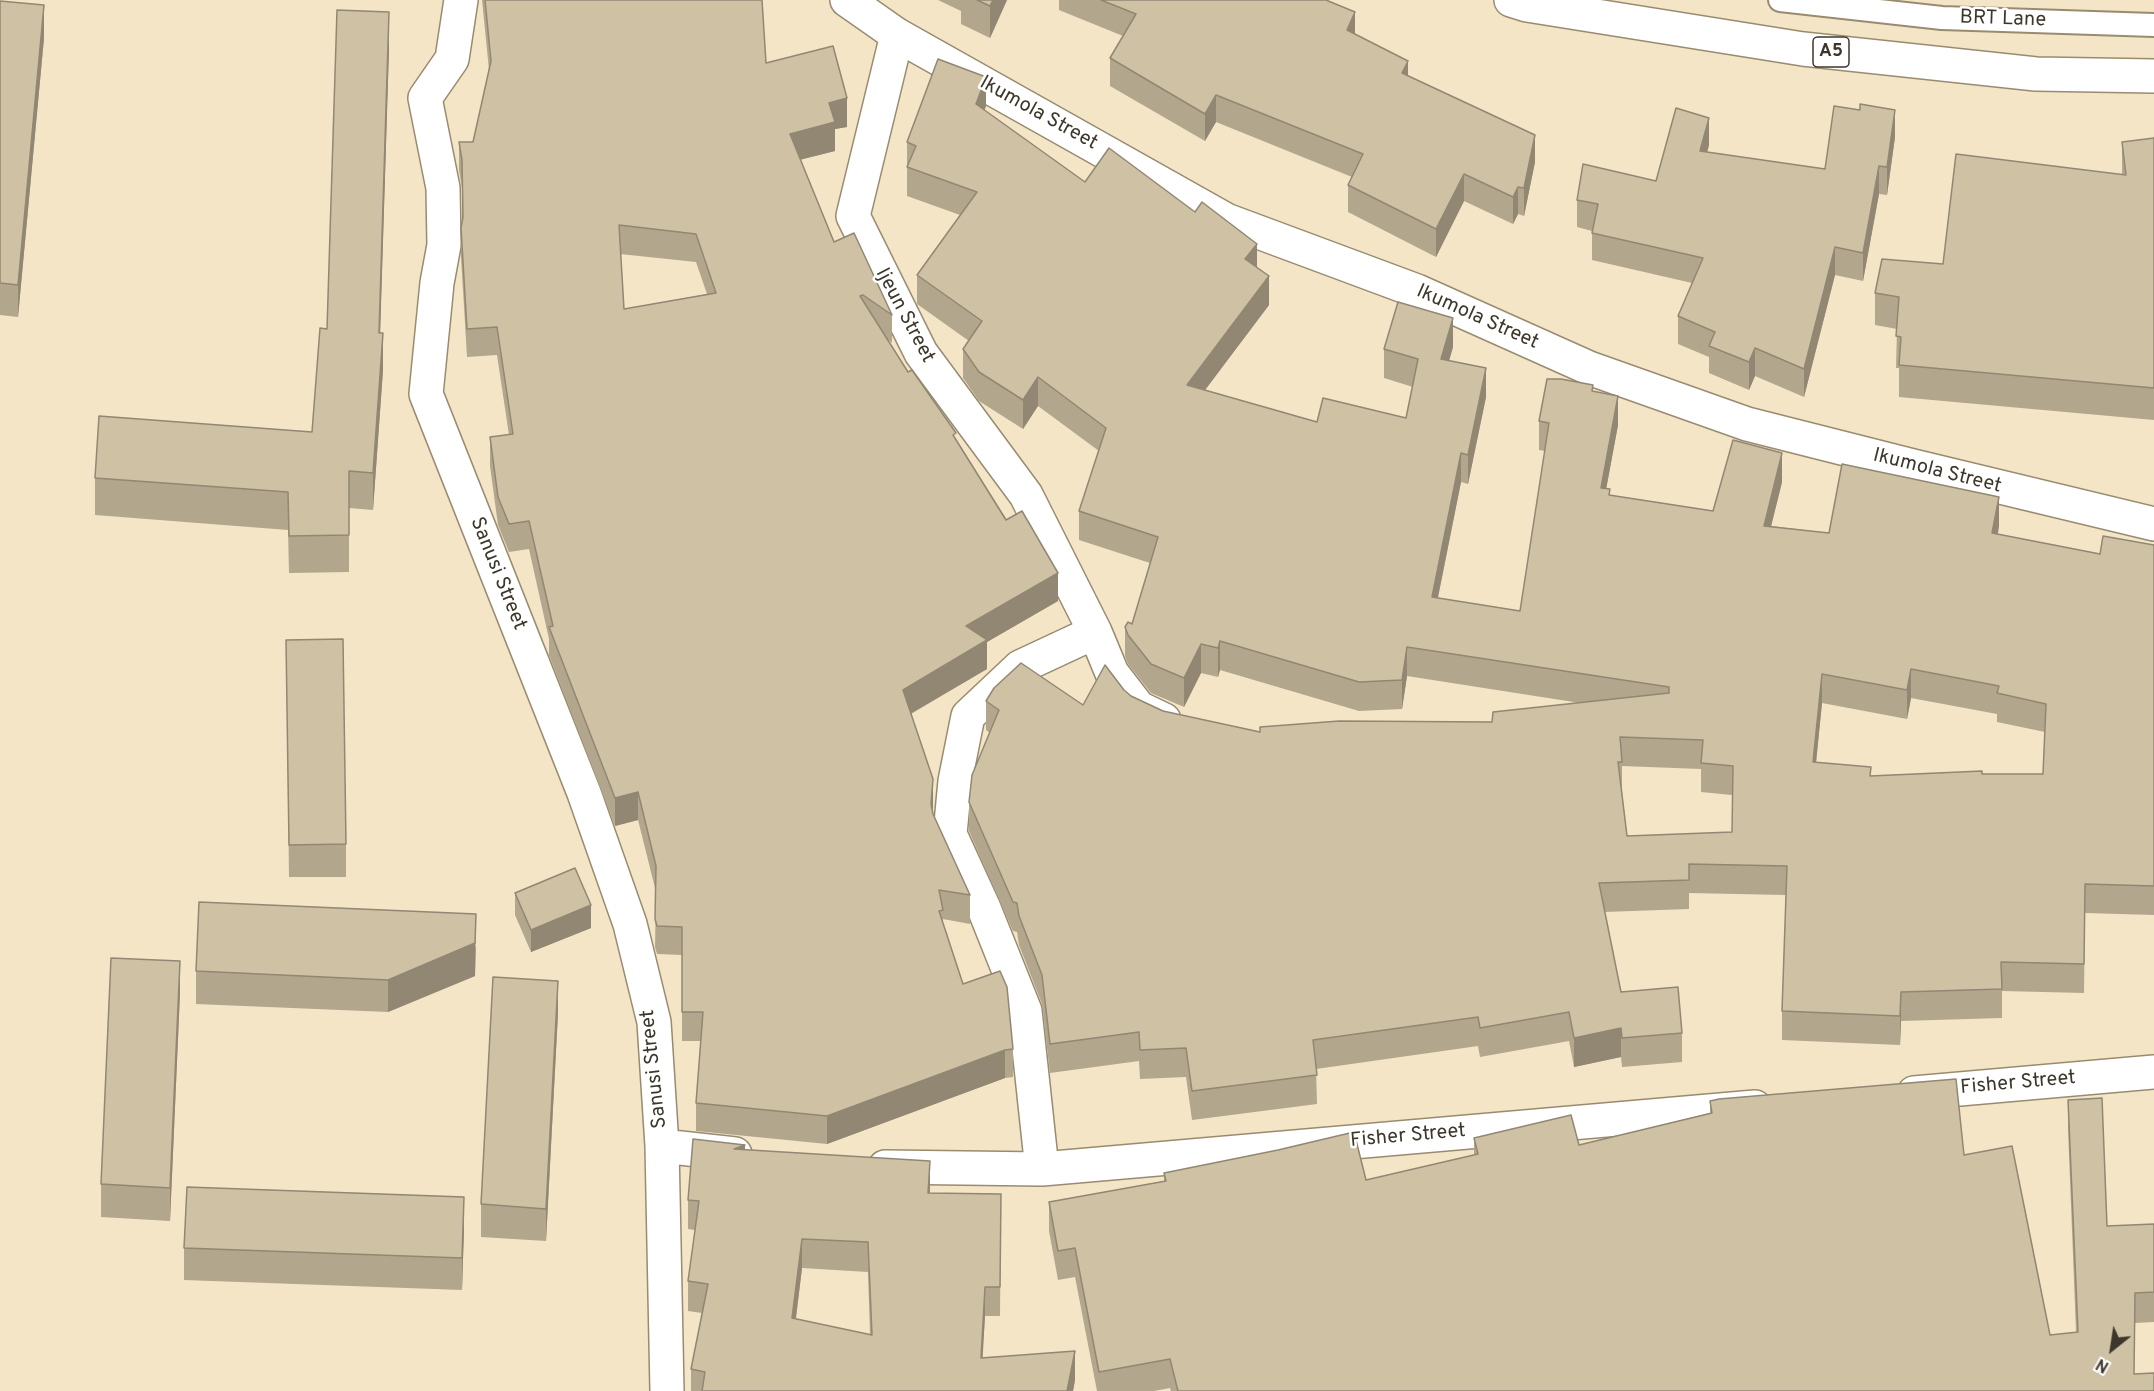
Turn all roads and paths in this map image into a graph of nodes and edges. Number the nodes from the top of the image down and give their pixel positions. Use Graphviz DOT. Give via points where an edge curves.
graph roads {
  1 [pos="461,0"];
  2 [pos="847,0"];
  3 [pos="1511,0"];
  4 [pos="1780,0"];
  5 [pos="2154,25"];
  6 [pos="897,35"];
  7 [pos="2154,76"];
  8 [pos="2154,524"];
  9 [pos="1095,632"];
  10 [pos="1190,728"];
  11 [pos="2154,1072"];
  12 [pos="1879,1096"];
  13 [pos="1784,1104"];
  14 [pos="662,1146"];
  15 [pos="767,1158"];
  16 [pos="857,1165"];
  17 [pos="1042,1169"];
  18 [pos="667,1391"];
  1 -- 14 [label="main road, Sanusi Street" via="452,59 425,98 443,188 444,245 426,394 584,794 630,924 654,1022"];
  2 -- 6 [label="main road, Ikumola Street"];
  3 -- 7 [label="main road, A5" via="1803,50 2036,74"];
  4 -- 5 [label="lane, BRT Lane" via="1942,18"];
  6 -- 8 [label="main road, Ikumola Street" via="1226,220 1417,291 1589,368 1747,424"];
  6 -- 9 [label="main road, Ijeun Street" via="853,216 921,353 1026,495"];
  9 -- 10 [label="main road, Ijeun Street" via="1112,673 1139,708"];
  9 -- 17 [label="main road" via="1020,667 969,716 954,792 950,834 1025,1011"];
  11 -- 12 [label="main road, Fisher Street"];
  13 -- 17 [label="main road, Fisher Street"];
  14 -- 15 [label="main road"];
  14 -- 18 [label="main road, Sanusi Street"];
  16 -- 17 [label="main road, Fisher Street"];
}
